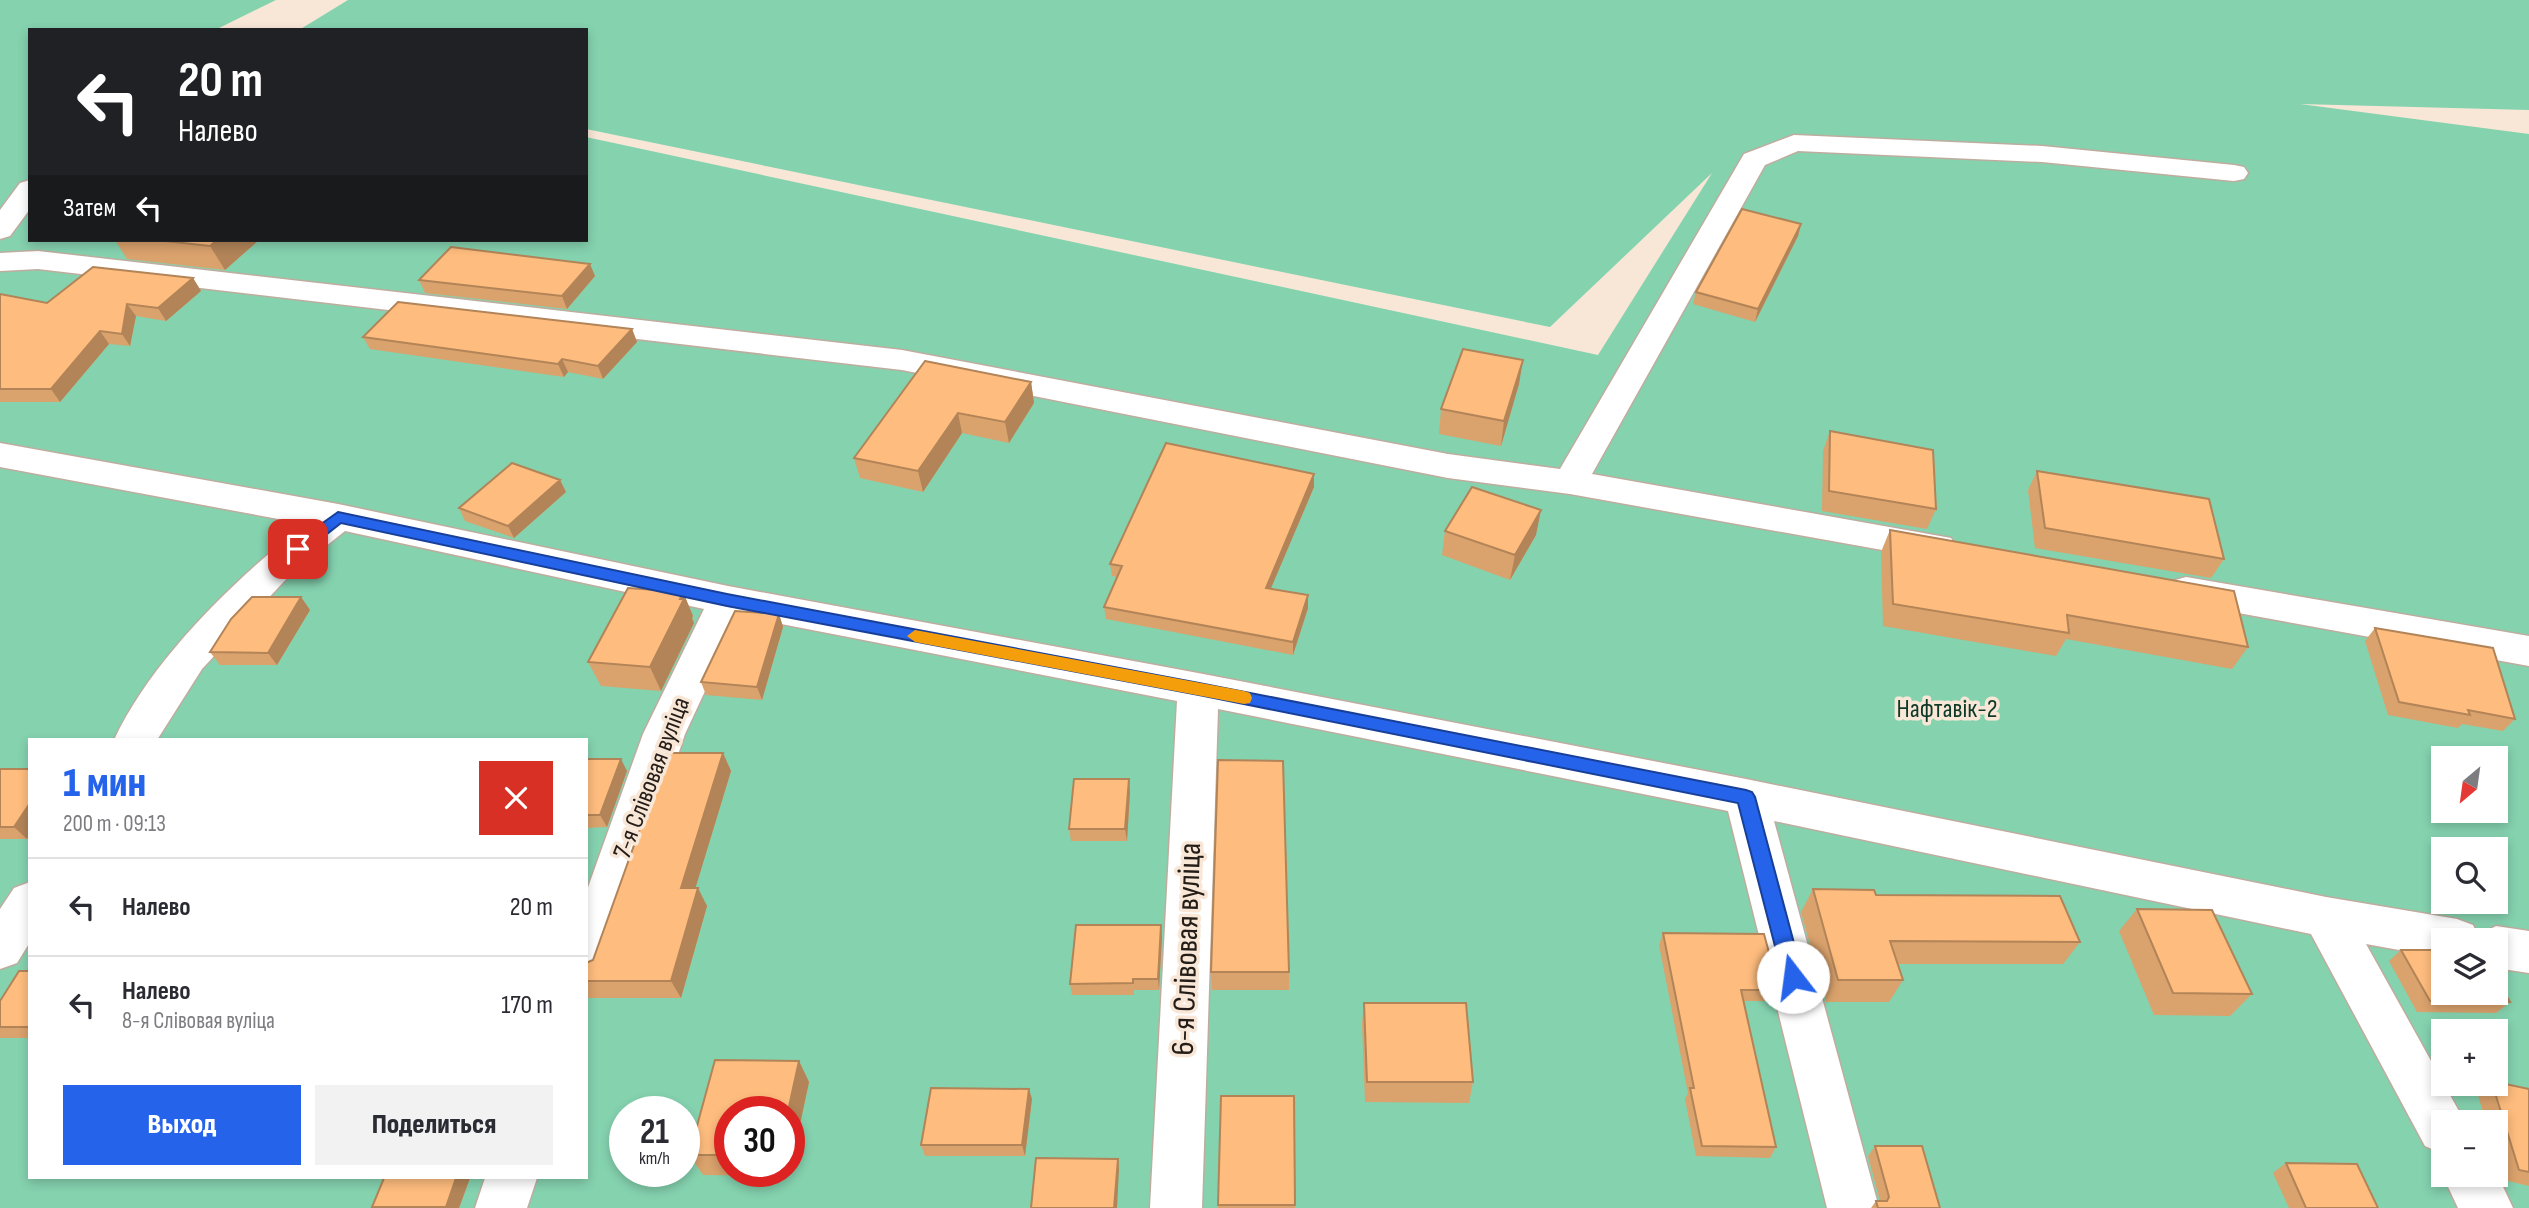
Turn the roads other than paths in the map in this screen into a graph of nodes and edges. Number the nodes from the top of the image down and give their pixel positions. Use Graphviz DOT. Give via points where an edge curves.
graph roads {
  1 [pos="2234,173"];
  2 [pos="28,192"];
  3 [pos="0,230"];
  4 [pos="0,261"];
  5 [pos="0,455"];
  6 [pos="1570,482"];
  7 [pos="338,517"];
  8 [pos="1967,552"];
  9 [pos="2159,586"];
  10 [pos="727,600"];
  11 [pos="2529,651"];
  12 [pos="1199,689"];
  13 [pos="136,738"];
  14 [pos="1746,797"];
  15 [pos="28,905"];
  16 [pos="2326,917"];
  17 [pos="2431,935"];
  18 [pos="0,948"];
  19 [pos="2508,949"];
  20 [pos="2529,952"];
  21 [pos="588,954"];
  22 [pos="2433,1110"];
  23 [pos="511,1179"];
  24 [pos="2475,1187"];
  25 [pos="501,1208"];
  26 [pos="1176,1208"];
  27 [pos="1853,1208"];
  28 [pos="2487,1208"];
  1 -- 6 [label="street" via="2042,154 1794,143 1754,160"];
  2 -- 3 [label="street"];
  4 -- 6 [label="street" via="37,260 902,360 1448,466"];
  5 -- 7 [label="street"];
  6 -- 8 [label="street"];
  7 -- 10 [label="street"];
  7 -- 13 [label="street" via="278,565 188,659"];
  9 -- 11 [label="street"];
  10 -- 12 [label="street"];
  10 -- 21 [label="street, 7-я Слівовая вуліца" via="664,734"];
  12 -- 14 [label="street"];
  12 -- 26 [label="street, 6-я Слівовая вуліца"];
  14 -- 16 [label="street"];
  14 -- 27 [label="street"];
  15 -- 18 [label="street"];
  16 -- 17 [label="street"];
  16 -- 22 [label="street"];
  19 -- 20 [label="street"];
  23 -- 25 [label="street"];
  24 -- 28 [label="street"];
}
